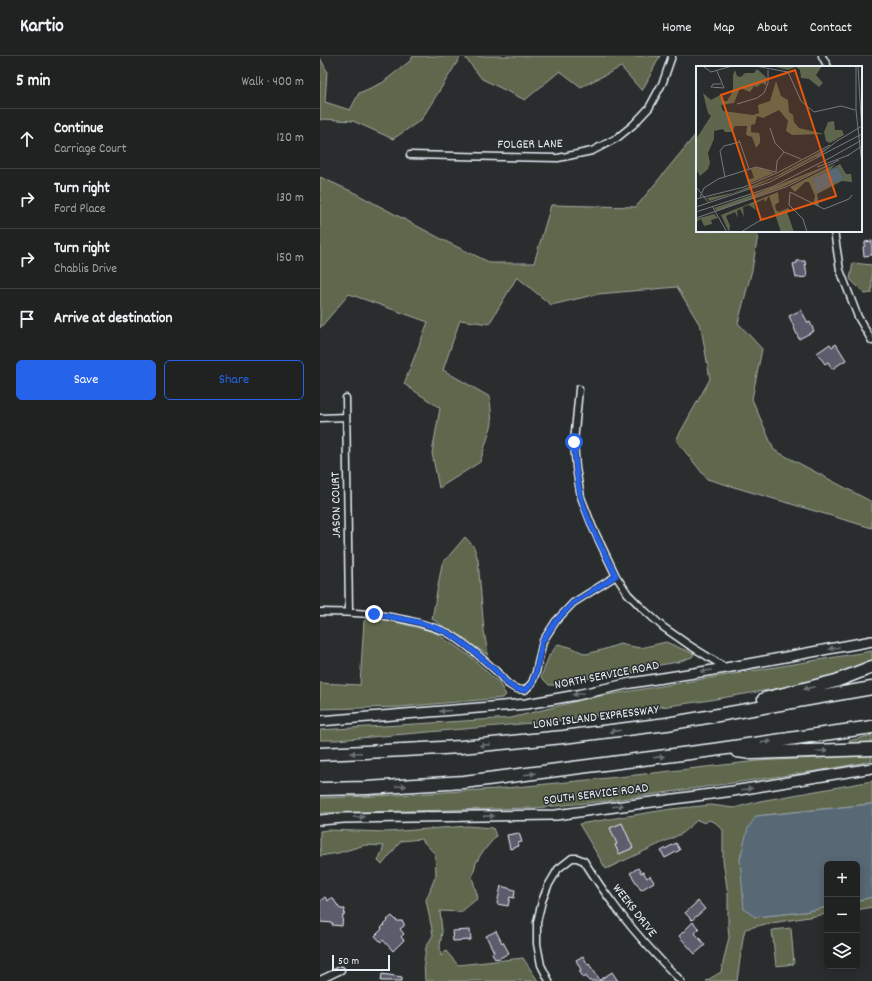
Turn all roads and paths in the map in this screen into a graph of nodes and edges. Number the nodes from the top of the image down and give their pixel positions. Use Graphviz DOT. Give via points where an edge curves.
graph roads {
  1 [pos="672,56"];
  2 [pos="822,56"];
  3 [pos="827,66"];
  4 [pos="410,155"];
  5 [pos="834,232"];
  6 [pos="872,341"];
  7 [pos="579,389"];
  8 [pos="346,398"];
  9 [pos="346,417"];
  10 [pos="320,418"];
  11 [pos="616,576"];
  12 [pos="320,612"];
  13 [pos="349,612"];
  14 [pos="872,641"];
  15 [pos="872,667"];
  16 [pos="726,668"];
  17 [pos="872,688"];
  18 [pos="320,721"];
  19 [pos="667,724"];
  20 [pos="872,727"];
  21 [pos="872,749"];
  22 [pos="713,750"];
  23 [pos="320,754"];
  24 [pos="872,768"];
  25 [pos="320,789"];
  26 [pos="320,820"];
  27 [pos="341,970"];
  28 [pos="320,980"];
  29 [pos="549,981"];
  30 [pos="681,981"];
  1 -- 4 [label="street, FOLGER LANE" via="663,82 649,108 617,138 592,151 558,158"];
  2 -- 3 [label="street"];
  5 -- 6 [label="street" via="840,270 858,317"];
  7 -- 11 [label="street" via="574,442 581,497"];
  8 -- 9 [label="street, JASON COURT"];
  9 -- 10 [label="street"];
  9 -- 13 [label="street, JASON COURT"];
  11 -- 13 [label="street" via="573,603 556,621 542,642 536,672 532,683 525,690 510,686 464,644 448,633 402,618"];
  11 -- 16 [label="street" via="628,594 663,626"];
  12 -- 13 [label="street"];
  14 -- 16 [label="main road, NORTH SERVICE ROAD, one-way"];
  15 -- 19 [label="highway, one-way" via="836,681"];
  16 -- 18 [label="main road, NORTH SERVICE ROAD, one-way" via="631,683 526,704"];
  17 -- 19 [label="highway, LONG ISLAND EXPRESSWAY"];
  19 -- 23 [label="highway, LONG ISLAND EXPRESSWAY, one-way" via="461,747"];
  22 -- 20 [label="highway, one-way"];
  22 -- 21 [label="highway, one-way" via="752,753"];
  25 -- 22 [label="highway, one-way" via="464,782"];
  26 -- 24 [label="main road, SOUTH SERVICE ROAD, one-way" via="556,815 733,791"];
  27 -- 28 [label="street"];
  29 -- 30 [label="street, WEEKS DRIVE" via="541,965 537,944 537,922 548,886 558,869 572,858 584,862 629,925"];
}
